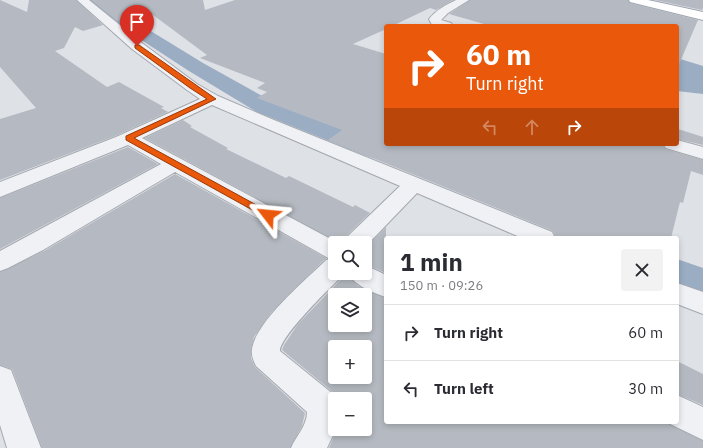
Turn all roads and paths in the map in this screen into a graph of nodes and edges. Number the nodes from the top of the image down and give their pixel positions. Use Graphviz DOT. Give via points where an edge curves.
graph roads {
  1 [pos="82,0"];
  2 [pos="464,0"];
  3 [pos="634,0"];
  4 [pos="703,16"];
  5 [pos="441,24"];
  6 [pos="212,99"];
  7 [pos="129,138"];
  8 [pos="679,146"];
  9 [pos="703,153"];
  10 [pos="175,164"];
  11 [pos="414,184"];
  12 [pos="0,190"];
  13 [pos="362,236"];
  14 [pos="539,236"];
  15 [pos="328,248"];
  16 [pos="0,262"];
  17 [pos="328,274"];
  18 [pos="372,279"];
  19 [pos="384,286"];
  20 [pos="679,294"];
  21 [pos="703,303"];
  22 [pos="0,380"];
  23 [pos="679,412"];
  24 [pos="703,424"];
  25 [pos="24,448"];
  26 [pos="308,448"];
  1 -- 6 [label="street" via="137,46"];
  2 -- 5 [label="street" via="435,19"];
  3 -- 4 [label="main road"];
  6 -- 7 [label="street"];
  6 -- 11 [label="street"];
  7 -- 10 [label="street"];
  7 -- 12 [label="street"];
  8 -- 9 [label="street"];
  10 -- 15 [label="street"];
  10 -- 16 [label="street"];
  11 -- 13 [label="street"];
  11 -- 14 [label="street"];
  17 -- 26 [label="street" via="281,323 269,338 266,348 266,357 322,406 325,417 321,429"];
  18 -- 19 [label="street"];
  20 -- 21 [label="street"];
  22 -- 25 [label="street"];
  23 -- 24 [label="street"];
}
